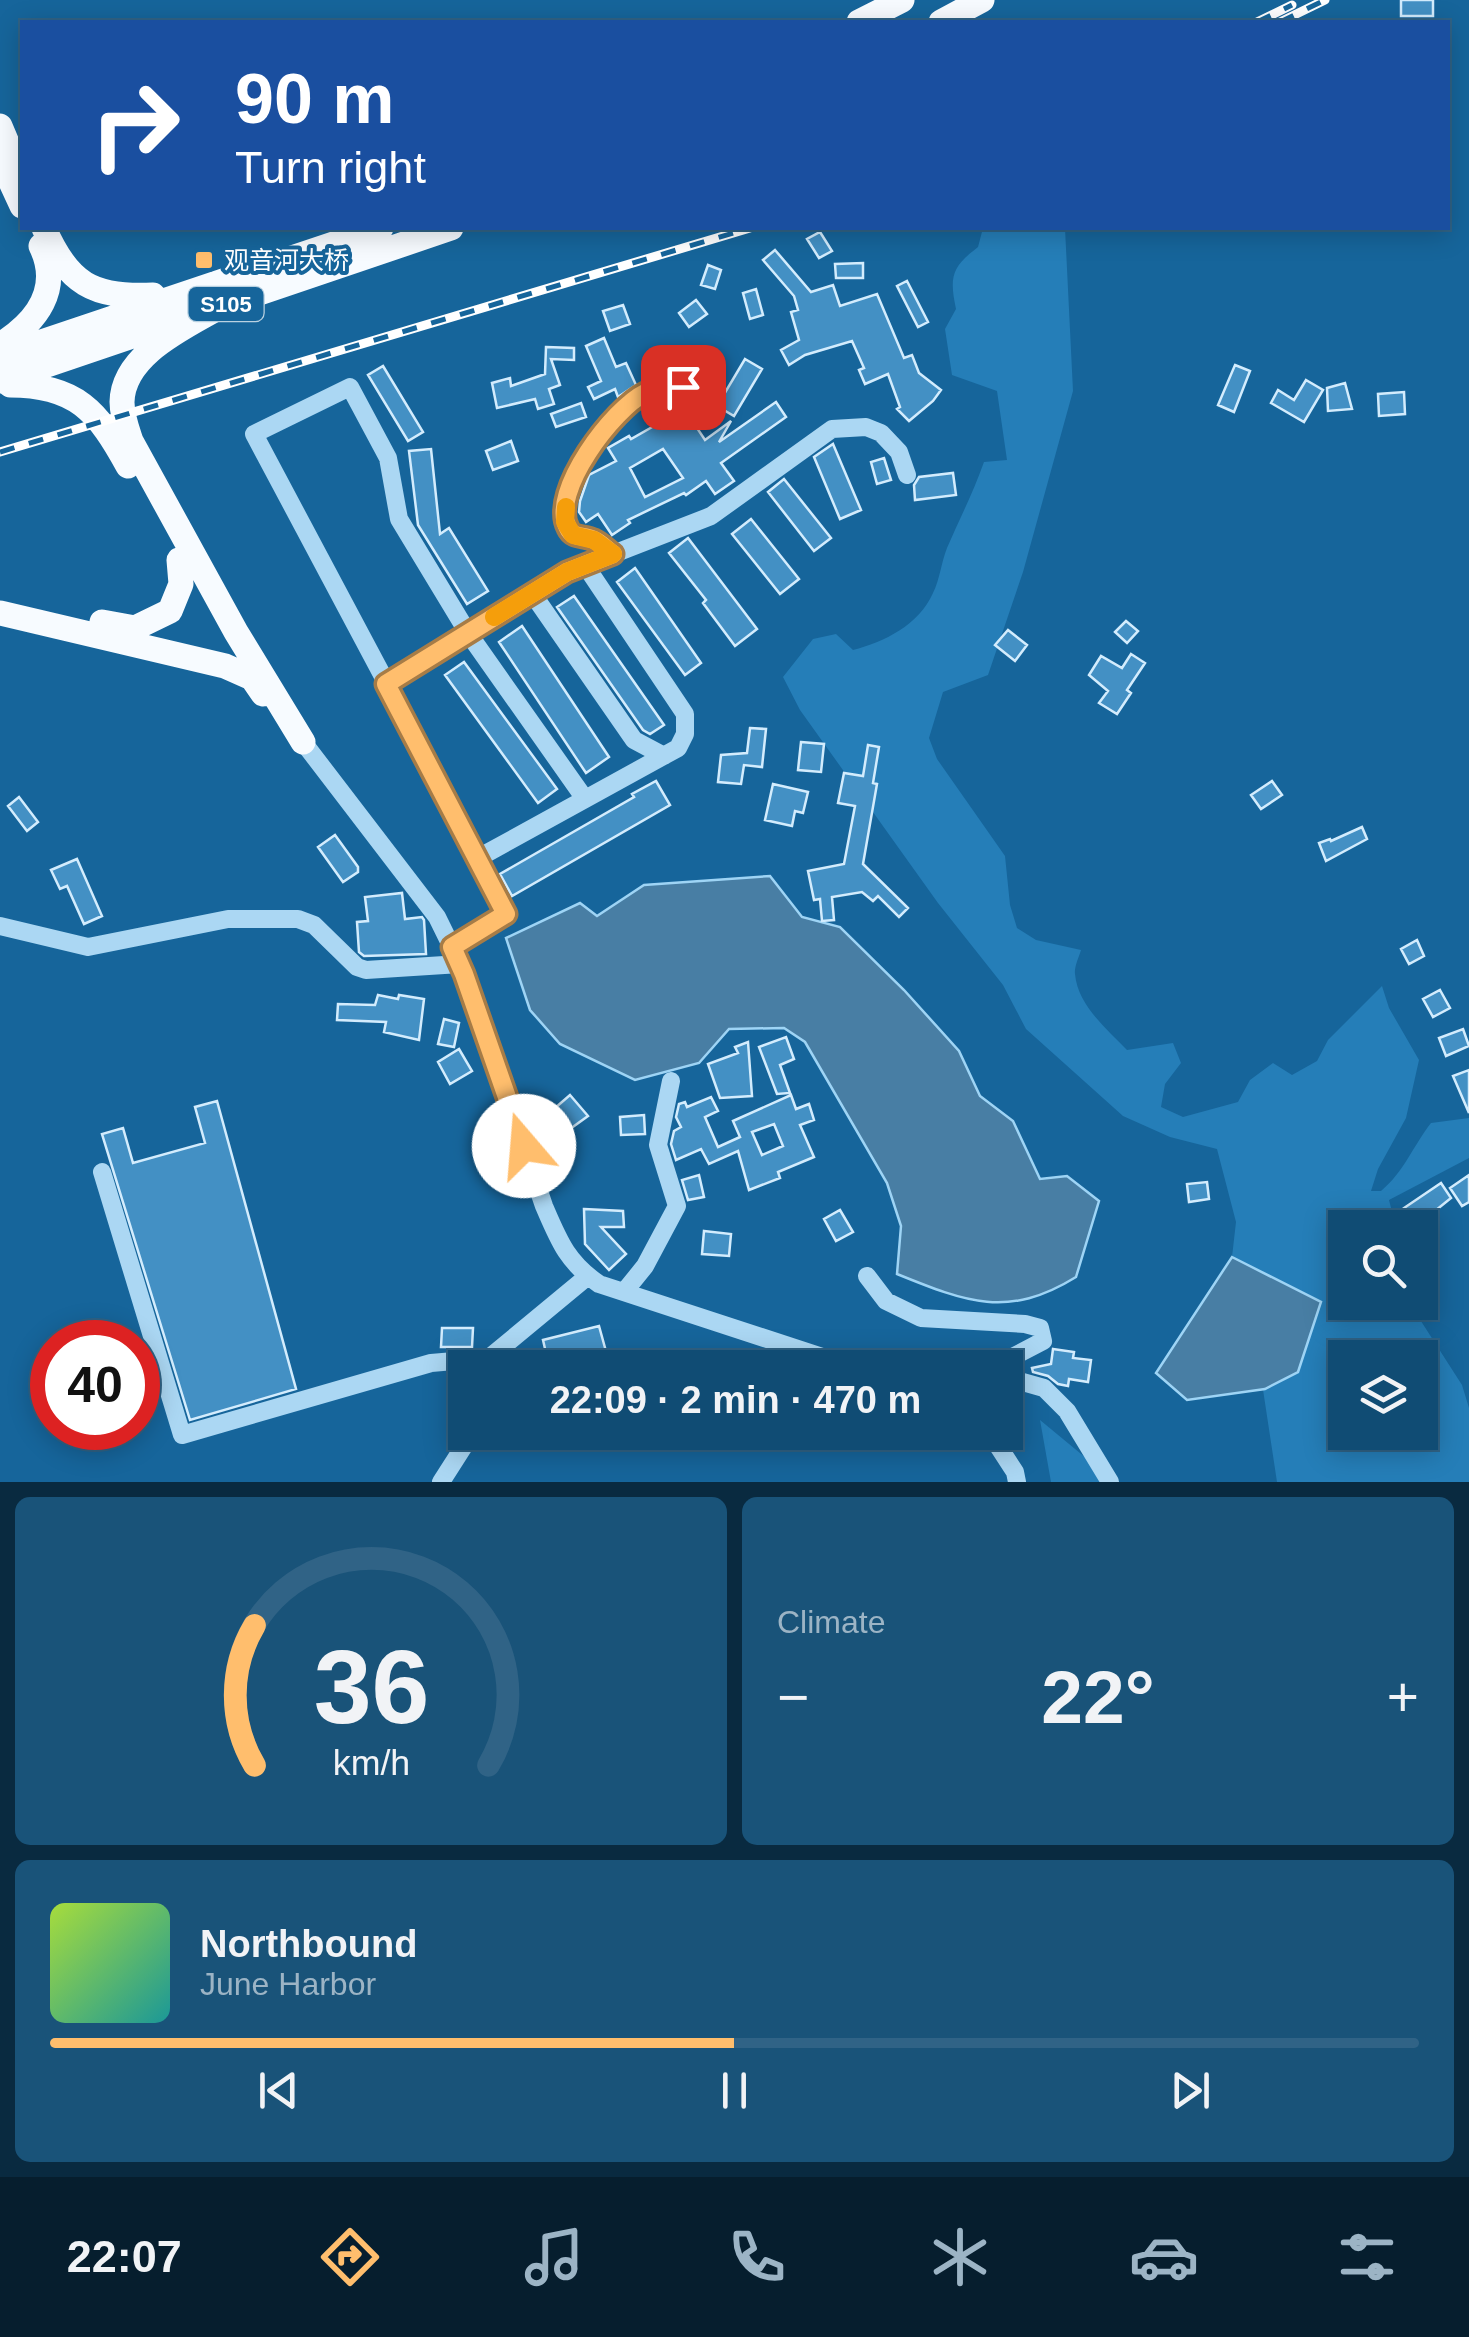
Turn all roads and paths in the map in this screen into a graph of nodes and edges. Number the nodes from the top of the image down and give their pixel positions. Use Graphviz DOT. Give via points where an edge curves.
graph roads {
  1 [pos="902,0"];
  2 [pos="982,0"];
  3 [pos="863,20"];
  4 [pos="945,20"];
  5 [pos="0,126"];
  6 [pos="0,158"];
  7 [pos="20,173"];
  8 [pos="20,202"];
  9 [pos="34,230"];
  10 [pos="45,230"];
  11 [pos="374,230"];
  12 [pos="445,230"];
  13 [pos="193,290"];
  14 [pos="223,305"];
  15 [pos="0,345"];
  16 [pos="0,356"];
  17 [pos="716,382"];
  18 [pos="0,383"];
  19 [pos="907,474"];
  20 [pos="613,554"];
  21 [pos="180,560"];
  22 [pos="584,565"];
  23 [pos="532,593"];
  24 [pos="0,597"];
  25 [pos="0,613"];
  26 [pos="468,633"];
  27 [pos="252,678"];
  28 [pos="386,684"];
  29 [pos="303,742"];
  30 [pos="664,756"];
  31 [pos="585,800"];
  32 [pos="478,858"];
  33 [pos="0,926"];
  34 [pos="456,955"];
  35 [pos="671,1081"];
  36 [pos="102,1172"];
  37 [pos="588,1276"];
  38 [pos="867,1276"];
  39 [pos="624,1292"];
  40 [pos="505,1350"];
  41 [pos="801,1350"];
  42 [pos="1023,1352"];
  43 [pos="448,1363"];
  44 [pos="1023,1382"];
  45 [pos="461,1450"];
  46 [pos="1001,1450"];
  47 [pos="441,1482"];
  48 [pos="1016,1482"];
  49 [pos="1110,1482"];
  1 -- 3 [label="main road"];
  2 -- 4 [label="main road"];
  5 -- 7 [label="main road"];
  6 -- 8 [label="main road"];
  9 -- 15 [label="main road" via="50,270 48,292 34,320"];
  10 -- 13 [label="main road" via="62,264 89,288 125,297"];
  11 -- 13 [label="main road, S105"];
  12 -- 14 [label="main road, S105"];
  13 -- 16 [label="main road, S105"];
  14 -- 18 [label="main road, S105"];
  14 -- 29 [label="main road" via="142,360 122,398 124,419 236,632"];
  17 -- 20 [label="street" via="643,394 581,463 565,522 573,535"];
  18 -- 21 [label="main road" via="39,385 80,400 118,449"];
  19 -- 20 [label="street" via="899,452 881,433 832,429 710,516"];
  20 -- 22 [label="street"];
  21 -- 24 [label="main road" via="170,610 135,628"];
  21 -- 27 [label="main road" via="218,632"];
  22 -- 23 [label="street"];
  22 -- 30 [label="street" via="685,714 678,748"];
  23 -- 26 [label="street"];
  23 -- 30 [label="street" via="634,740"];
  25 -- 27 [label="main road" via="180,654"];
  26 -- 28 [label="street"];
  26 -- 28 [label="street" via="399,519 388,458 350,388 254,434"];
  26 -- 31 [label="street"];
  27 -- 29 [label="main road"];
  28 -- 32 [label="street"];
  29 -- 34 [label="street" via="410,879"];
  30 -- 31 [label="street"];
  31 -- 32 [label="street"];
  32 -- 34 [label="street" via="506,914"];
  33 -- 34 [label="street" via="88,946 228,919 298,919 366,970"];
  34 -- 37 [label="street" via="558,1241"];
  35 -- 39 [label="street" via="658,1145 677,1206"];
  36 -- 43 [label="street" via="182,1435"];
  37 -- 39 [label="street"];
  37 -- 40 [label="street"];
  38 -- 42 [label="street" via="886,1302 921,1318 1040,1328 1043,1342"];
  39 -- 41 [label="street"];
  44 -- 49 [label="street" via="1044,1388 1067,1411"];
  45 -- 47 [label="street"];
  46 -- 48 [label="street"];
}
